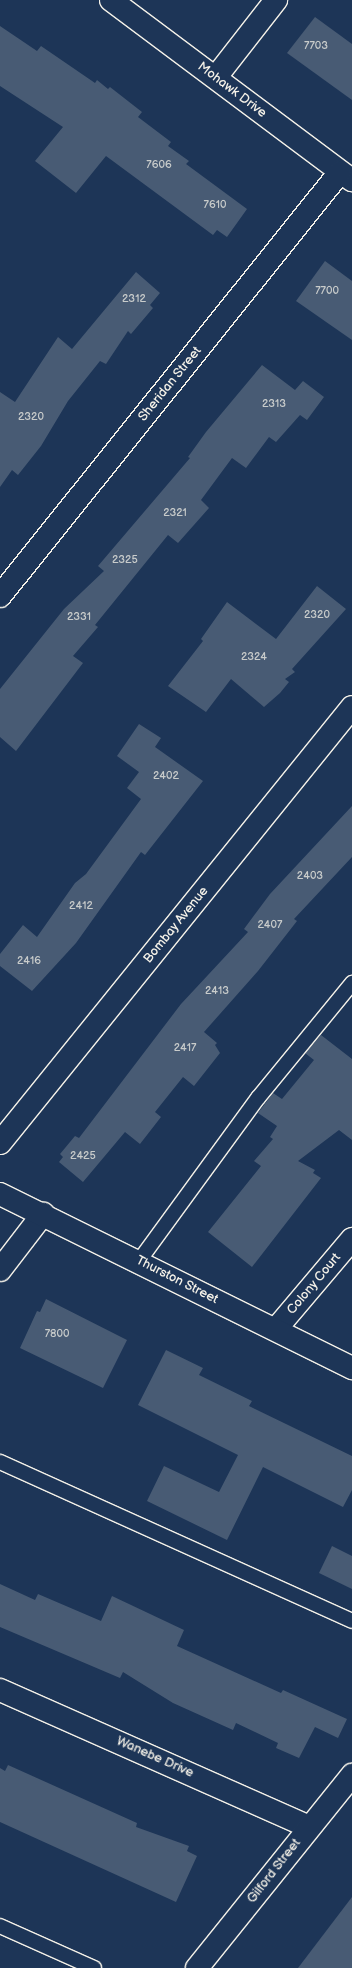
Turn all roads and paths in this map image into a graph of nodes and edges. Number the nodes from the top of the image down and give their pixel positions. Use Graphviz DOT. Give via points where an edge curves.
graph roads {
  1 [pos="111,0"];
  2 [pos="276,0"];
  3 [pos="216,77"];
  4 [pos="346,176"];
  5 [pos="0,596"];
  6 [pos="352,707"];
  7 [pos="352,983"];
  8 [pos="0,1143"];
  9 [pos="0,1194"];
  10 [pos="43,1214"];
  11 [pos="352,1239"];
  12 [pos="139,1261"];
  13 [pos="0,1270"];
  14 [pos="276,1330"];
  15 [pos="352,1368"];
  16 [pos="0,1462"];
  17 [pos="352,1622"];
  18 [pos="0,1690"];
  19 [pos="352,1775"];
  20 [pos="309,1826"];
  21 [pos="0,1926"];
  22 [pos="94,1968"];
  23 [pos="197,1968"];
  1 -- 3 [label="street, Mohawk Drive"];
  2 -- 3 [label="street"];
  3 -- 4 [label="street, Mohawk Drive"];
  4 -- 5 [label="street, Sheridan Street"];
  6 -- 8 [label="street, Bombay Avenue"];
  7 -- 12 [label="lane" via="258,1098"];
  9 -- 10 [label="street, Thurston Street"];
  10 -- 12 [label="street, Thurston Street"];
  10 -- 13 [label="street"];
  11 -- 14 [label="street, Colony Court"];
  12 -- 14 [label="street, Thurston Street"];
  14 -- 15 [label="street, Thurston Street"];
  16 -- 17 [label="lane"];
  18 -- 20 [label="street, Wanebe Drive"];
  19 -- 20 [label="street, Gilford Street"];
  20 -- 23 [label="street, Gilford Street"];
  21 -- 22 [label="lane"];
}
